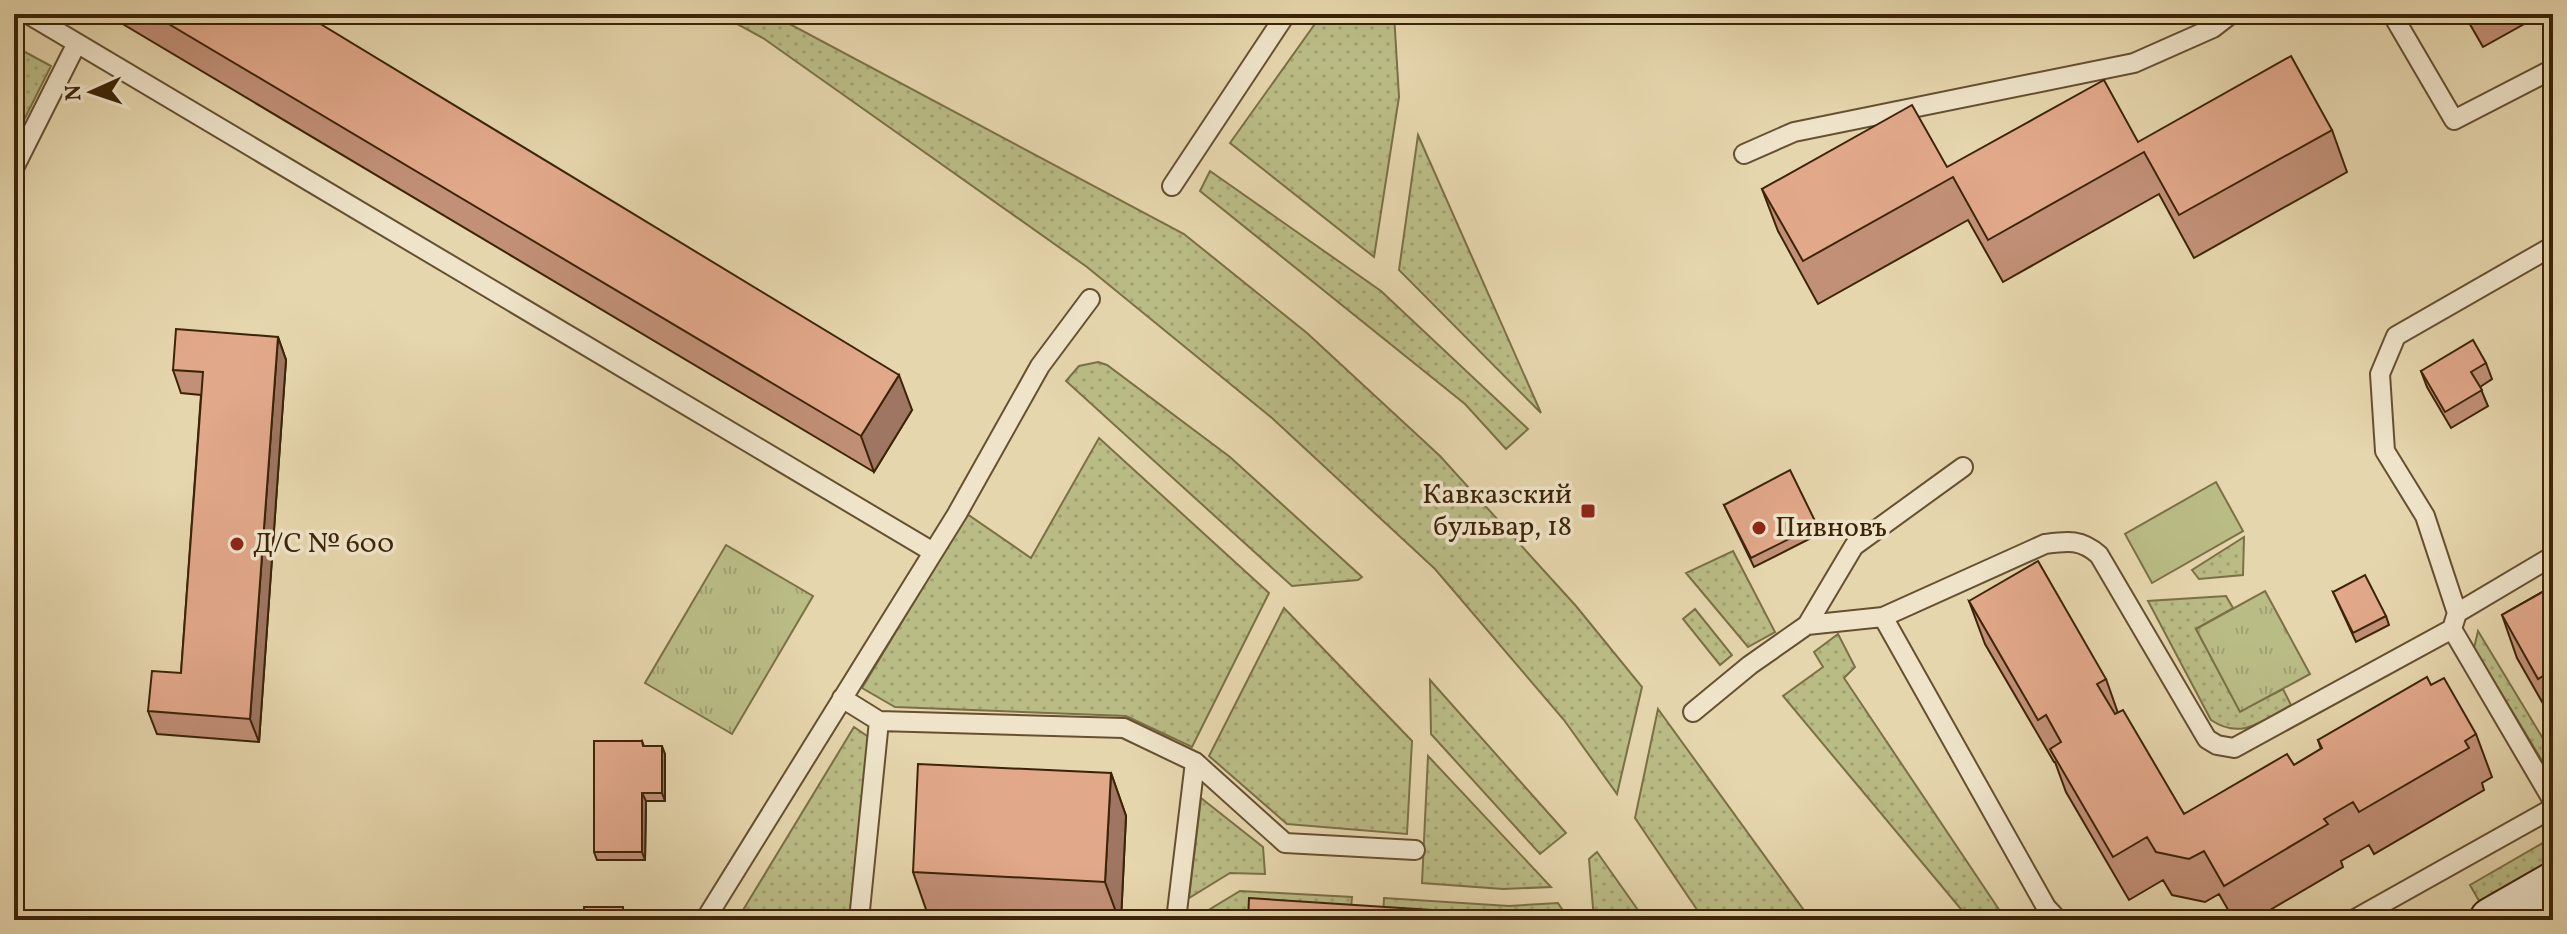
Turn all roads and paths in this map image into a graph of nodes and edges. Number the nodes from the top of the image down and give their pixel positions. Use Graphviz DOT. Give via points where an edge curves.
graph roads {
  1 [pos="28,14"];
  2 [pos="1286,14"];
  3 [pos="2231,14"];
  4 [pos="2392,14"];
  5 [pos="77,43"];
  6 [pos="2553,69"];
  7 [pos="1744,154"];
  8 [pos="14,168"];
  9 [pos="1172,186"];
  10 [pos="2553,246"];
  11 [pos="1090,299"];
  12 [pos="1963,467"];
  13 [pos="933,552"];
  14 [pos="2553,556"];
  15 [pos="1883,617"];
  16 [pos="2455,621"];
  17 [pos="1807,625"];
  18 [pos="842,698"];
  19 [pos="1693,712"];
  20 [pos="879,721"];
  21 [pos="1195,762"];
  22 [pos="2553,801"];
  23 [pos="2553,808"];
  24 [pos="1415,850"];
  25 [pos="2553,885"];
  26 [pos="705,920"];
  27 [pos="859,920"];
  28 [pos="1176,920"];
  29 [pos="2058,920"];
  30 [pos="2353,920"];
  31 [pos="2492,920"];
  1 -- 5 [label="lane"];
  2 -- 9 [label="lane"];
  3 -- 7 [label="lane" via="2213,28 2134,63 1794,132"];
  4 -- 6 [label="lane" via="2454,120"];
  5 -- 8 [label="lane"];
  5 -- 13 [label="lane"];
  10 -- 16 [label="lane" via="2396,336 2380,374 2385,451 2425,516"];
  11 -- 13 [label="lane" via="1040,366"];
  12 -- 17 [label="lane" via="1854,546"];
  13 -- 18 [label="lane"];
  14 -- 16 [label="lane"];
  15 -- 16 [label="lane" via="2045,544 2086,544 2099,555 2207,739 2234,748"];
  15 -- 17 [label="lane"];
  15 -- 29 [label="lane"];
  16 -- 22 [label="lane"];
  17 -- 19 [label="lane"];
  18 -- 20 [label="lane"];
  18 -- 26 [label="lane"];
  20 -- 21 [label="lane" via="1124,728"];
  20 -- 27 [label="lane"];
  21 -- 24 [label="lane" via="1285,843"];
  21 -- 28 [label="lane"];
  23 -- 30 [label="lane"];
  25 -- 31 [label="main road"];
}
